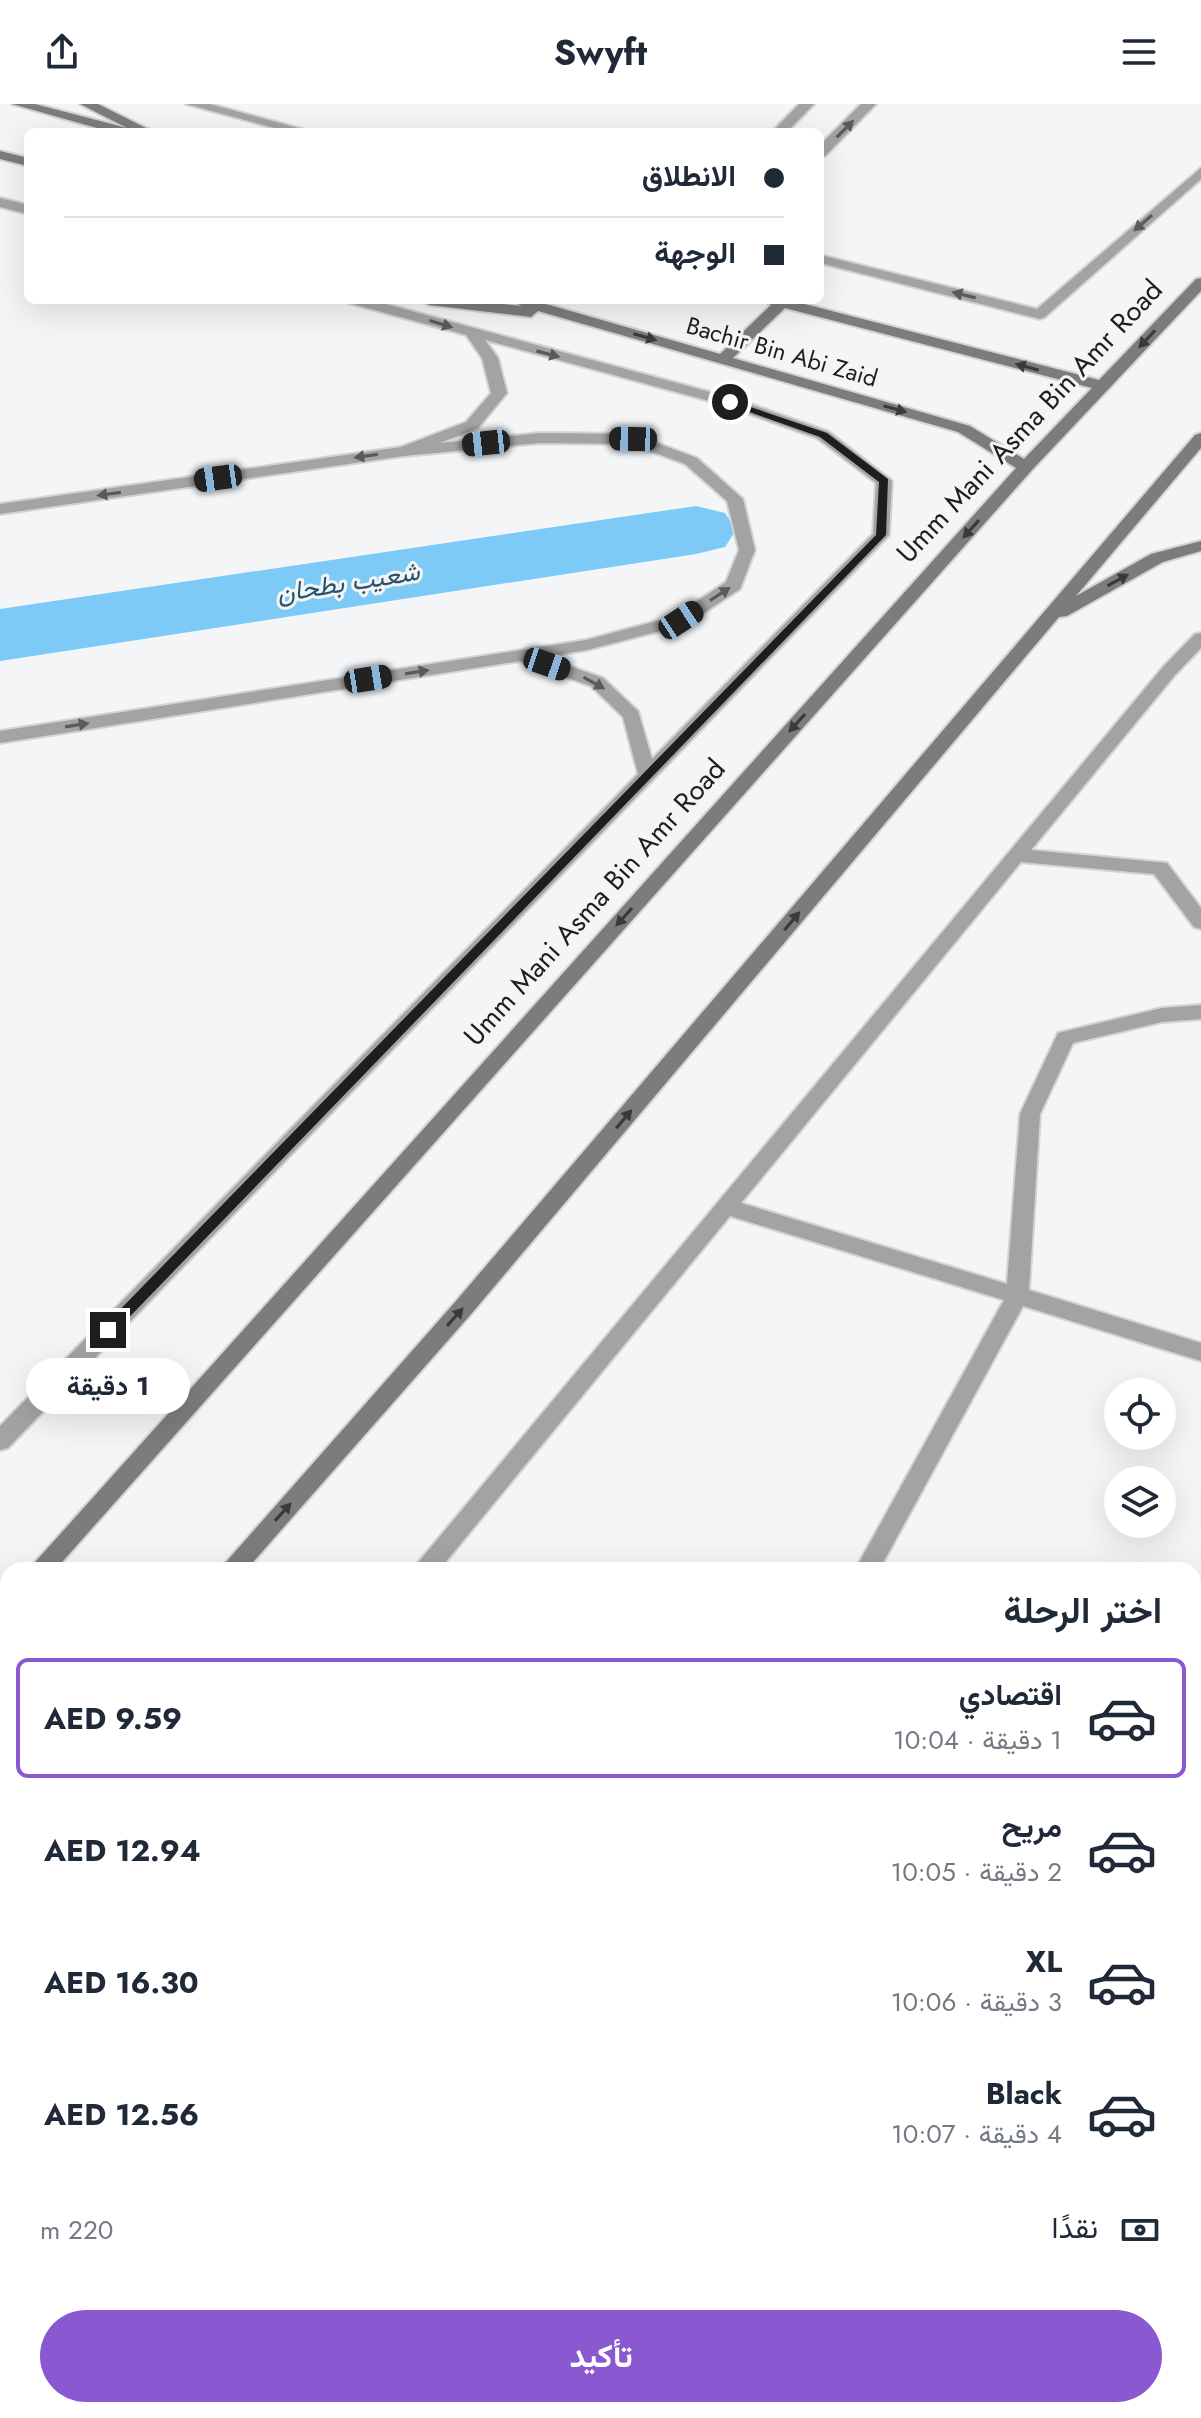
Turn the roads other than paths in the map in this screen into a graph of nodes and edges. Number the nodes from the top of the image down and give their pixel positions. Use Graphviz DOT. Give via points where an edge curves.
graph roads {
  1 [pos="19,104"];
  2 [pos="87,104"];
  3 [pos="193,104"];
  4 [pos="807,104"];
  5 [pos="869,104"];
  6 [pos="112,128"];
  7 [pos="138,128"];
  8 [pos="290,128"];
  9 [pos="783,128"];
  10 [pos="824,149"];
  11 [pos="0,155"];
  12 [pos="24,161"];
  13 [pos="1201,172"];
  14 [pos="0,202"];
  15 [pos="24,209"];
  16 [pos="824,260"];
  17 [pos="1201,282"];
  18 [pos="368,304"];
  19 [pos="463,304"];
  20 [pos="530,304"];
  21 [pos="774,304"];
  22 [pos="784,304"];
  23 [pos="580,318"];
  24 [pos="473,334"];
  25 [pos="722,360"];
  26 [pos="1102,386"];
  27 [pos="1201,438"];
  28 [pos="404,451"];
  29 [pos="1026,467"];
  30 [pos="0,509"];
  31 [pos="1201,546"];
  32 [pos="1049,618"];
  33 [pos="1201,638"];
  34 [pos="521,655"];
  35 [pos="0,737"];
  36 [pos="647,775"];
  37 [pos="1016,855"];
  38 [pos="1201,922"];
  39 [pos="1201,1012"];
  40 [pos="725,1206"];
  41 [pos="1017,1296"];
  42 [pos="1201,1352"];
  43 [pos="0,1441"];
  44 [pos="47,1562"];
  45 [pos="238,1562"];
  46 [pos="431,1562"];
  47 [pos="871,1562"];
  1 -- 6 [label="main road"];
  2 -- 7 [label="main road"];
  3 -- 8 [label="street"];
  4 -- 9 [label="street"];
  10 -- 5 [label="street, one-way"];
  11 -- 12 [label="main road"];
  13 -- 16 [label="street, one-way" via="1040,314"];
  14 -- 15 [label="street"];
  17 -- 26 [label="main road, Umm Mani Asma Bin Amr Road, one-way"];
  18 -- 24 [label="street, one-way"];
  19 -- 23 [label="main road"];
  20 -- 23 [label="main road, Bachir Bin Abi Zaid"];
  21 -- 25 [label="main road"];
  26 -- 22 [label="main road, Bachir Bin Abi Zaid, one-way"];
  23 -- 25 [label="main road, Bachir Bin Abi Zaid, one-way"];
  24 -- 28 [label="street" via="490,358 499,393 472,425"];
  24 -- 36 [label="street, one-way" via="770,416 823,435 884,481 881,535"];
  25 -- 29 [label="main road, Bachir Bin Abi Zaid, one-way" via="964,429"];
  26 -- 29 [label="main road, Umm Mani Asma Bin Amr Road"];
  27 -- 32 [label="main road"];
  28 -- 30 [label="street, one-way"];
  34 -- 28 [label="street, one-way" via="587,645 681,620 734,585 747,550 735,499 691,461 633,439 540,438"];
  29 -- 44 [label="main road, Umm Mani Asma Bin Amr Road, one-way"];
  32 -- 31 [label="main road, one-way" via="1157,558"];
  45 -- 32 [label="main road, one-way" via="464,1307"];
  33 -- 37 [label="street"];
  35 -- 34 [label="street, one-way"];
  34 -- 36 [label="street, one-way" via="597,682 632,715"];
  36 -- 43 [label="street"];
  37 -- 38 [label="street" via="1160,868"];
  37 -- 40 [label="street"];
  39 -- 41 [label="street" via="1162,1015 1065,1038 1030,1114"];
  40 -- 41 [label="street"];
  40 -- 46 [label="street"];
  41 -- 42 [label="street"];
  41 -- 47 [label="street"];
}
